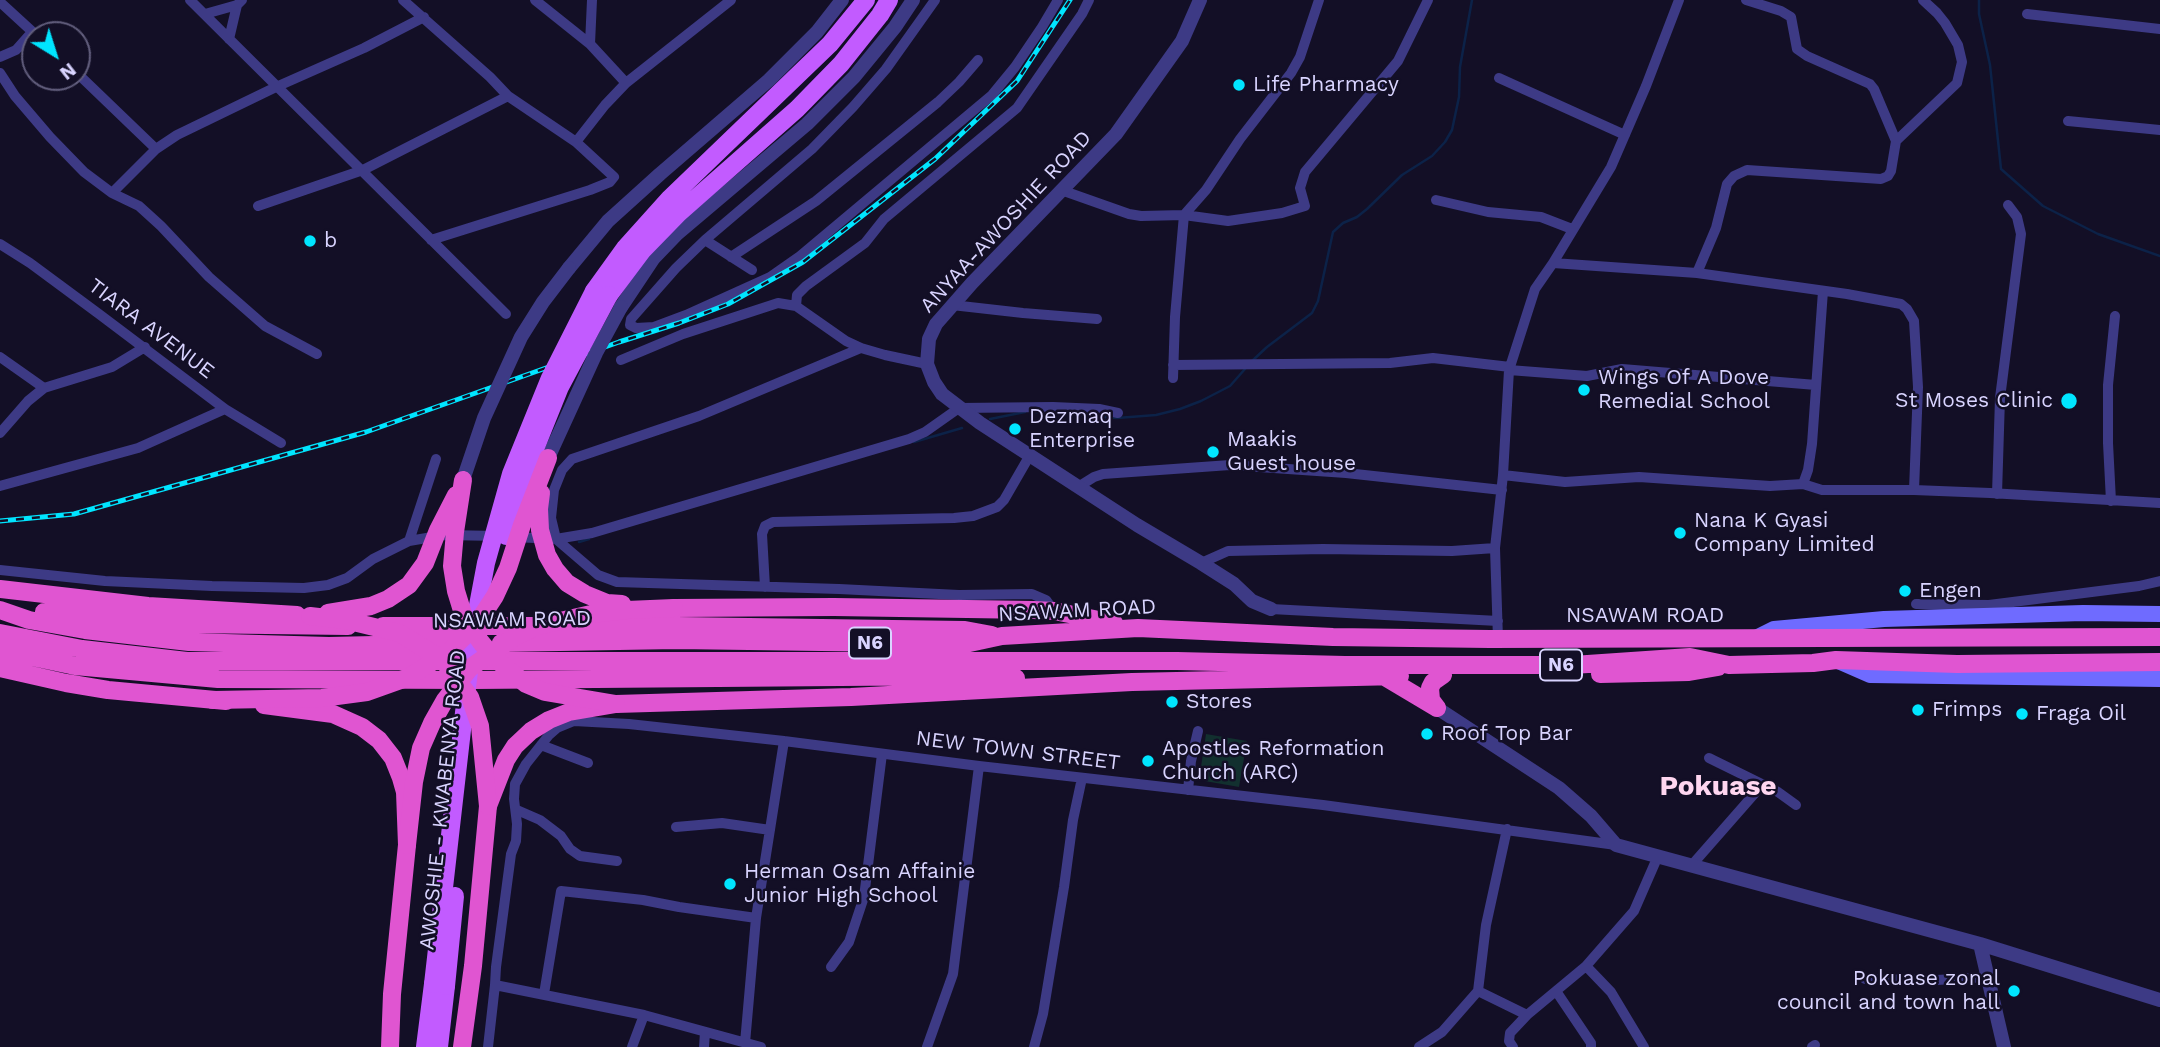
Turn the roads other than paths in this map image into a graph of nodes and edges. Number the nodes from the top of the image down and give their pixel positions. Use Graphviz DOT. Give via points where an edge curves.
graph roads {
  1 [pos="190,0"];
  2 [pos="403,0"];
  3 [pos="535,0"];
  4 [pos="592,0"];
  5 [pos="731,0"];
  6 [pos="842,0"];
  7 [pos="866,0"];
  8 [pos="889,0"];
  9 [pos="913,0"];
  10 [pos="935,0"];
  11 [pos="1058,0"];
  12 [pos="1089,0"];
  13 [pos="1200,0"];
  14 [pos="1319,0"];
  15 [pos="1428,0"];
  16 [pos="1679,0"];
  17 [pos="1746,0"];
  18 [pos="1923,0"];
  19 [pos="0,2"];
  20 [pos="240,2"];
  21 [pos="205,14"];
  22 [pos="2027,14"];
  23 [pos="424,17"];
  24 [pos="21,22"];
  25 [pos="2160,29"];
  26 [pos="229,39"];
  27 [pos="590,44"];
  28 [pos="21,46"];
  29 [pos="0,57"];
  30 [pos="978,60"];
  31 [pos="0,73"];
  32 [pos="1499,78"];
  33 [pos="626,83"];
  34 [pos="91,87"];
  35 [pos="276,87"];
  36 [pos="508,96"];
  37 [pos="2068,121"];
  38 [pos="2160,130"];
  39 [pos="1625,135"];
  40 [pos="1896,141"];
  41 [pos="576,142"];
  42 [pos="156,149"];
  43 [pos="363,170"];
  44 [pos="1061,190"];
  45 [pos="112,193"];
  46 [pos="1436,200"];
  47 [pos="2008,205"];
  48 [pos="258,206"];
  49 [pos="1184,215"];
  50 [pos="1572,229"];
  51 [pos="431,240"];
  52 [pos="705,240"];
  53 [pos="0,244"];
  54 [pos="730,257"];
  55 [pos="1553,263"];
  56 [pos="752,270"];
  57 [pos="1697,273"];
  58 [pos="1823,291"];
  59 [pos="608,298"];
  60 [pos="952,305"];
  61 [pos="796,306"];
  62 [pos="506,313"];
  63 [pos="2115,316"];
  64 [pos="676,319"];
  65 [pos="1097,319"];
  66 [pos="683,334"];
  67 [pos="145,347"];
  68 [pos="860,348"];
  69 [pos="317,354"];
  70 [pos="0,357"];
  71 [pos="621,360"];
  72 [pos="927,364"];
  73 [pos="1173,365"];
  74 [pos="1509,369"];
  75 [pos="1172,378"];
  76 [pos="1816,385"];
  77 [pos="44,388"];
  78 [pos="959,408"];
  79 [pos="225,409"];
  80 [pos="1118,413"];
  81 [pos="0,433"];
  82 [pos="281,443"];
  83 [pos="1030,455"];
  84 [pos="548,458"];
  85 [pos="436,459"];
  86 [pos="1503,475"];
  87 [pos="463,480"];
  88 [pos="1803,484"];
  89 [pos="0,486"];
  90 [pos="1078,487"];
  91 [pos="1502,490"];
  92 [pos="1914,490"];
  93 [pos="1997,494"];
  94 [pos="2111,500"];
  95 [pos="2160,503"];
  96 [pos="556,539"];
  97 [pos="409,541"];
  98 [pos="1495,548"];
  99 [pos="1201,563"];
  100 [pos="0,570"];
  101 [pos="2160,581"];
  102 [pos="765,587"];
  103 [pos="0,589"];
  104 [pos="1916,604"];
  105 [pos="674,608"];
  106 [pos="1271,609"];
  107 [pos="0,610"];
  108 [pos="1054,611"];
  109 [pos="2160,614"];
  110 [pos="310,615"];
  111 [pos="1951,617"];
  112 [pos="1138,628"];
  113 [pos="1498,630"];
  114 [pos="0,633"];
  115 [pos="1758,637"];
  116 [pos="1910,637"];
  117 [pos="2160,637"];
  118 [pos="0,650"];
  119 [pos="1836,660"];
  120 [pos="2160,662"];
  121 [pos="1729,665"];
  122 [pos="0,668"];
  123 [pos="1443,675"];
  124 [pos="1385,677"];
  125 [pos="2160,680"];
  126 [pos="1132,682"];
  127 [pos="213,700"];
  128 [pos="616,704"];
  129 [pos="1437,708"];
  130 [pos="1198,731"];
  131 [pos="784,741"];
  132 [pos="541,745"];
  133 [pos="882,754"];
  134 [pos="1709,758"];
  135 [pos="588,763"];
  136 [pos="979,766"];
  137 [pos="1082,778"];
  138 [pos="1763,785"];
  139 [pos="1188,790"];
  140 [pos="1796,805"];
  141 [pos="488,806"];
  142 [pos="517,810"];
  143 [pos="676,827"];
  144 [pos="1507,829"];
  145 [pos="770,830"];
  146 [pos="407,845"];
  147 [pos="1616,845"];
  148 [pos="1658,856"];
  149 [pos="617,861"];
  150 [pos="1691,866"];
  151 [pos="756,918"];
  152 [pos="1979,944"];
  153 [pos="1586,966"];
  154 [pos="831,967"];
  155 [pos="1987,977"];
  156 [pos="1865,979"];
  157 [pos="439,985"];
  158 [pos="495,985"];
  159 [pos="1478,991"];
  160 [pos="1556,991"];
  161 [pos="544,994"];
  162 [pos="2160,1000"];
  163 [pos="644,1015"];
  164 [pos="1527,1015"];
  165 [pos="705,1032"];
  166 [pos="745,1043"];
  167 [pos="390,1047"];
  168 [pos="425,1047"];
  169 [pos="439,1047"];
  170 [pos="462,1047"];
  171 [pos="488,1047"];
  172 [pos="632,1047"];
  173 [pos="704,1047"];
  174 [pos="761,1047"];
  175 [pos="927,1047"];
  176 [pos="1034,1047"];
  177 [pos="1419,1047"];
  178 [pos="1513,1047"];
  179 [pos="1591,1047"];
  180 [pos="1644,1047"];
  181 [pos="2004,1047"];
  1 -- 21 [label="street"];
  2 -- 23 [label="street"];
  3 -- 27 [label="street"];
  4 -- 27 [label="street"];
  5 -- 33 [label="street"];
  6 -- 87 [label="street, bridge" via="769,80 608,221 569,268 521,337 484,418"];
  7 -- 59 [label="main road, AWOSHIE - KWABENYA ROAD" via="830,44 669,199 625,248"];
  8 -- 59 [label="main road, AWOSHIE - KWABENYA ROAD" via="824,82 679,213 642,251"];
  9 -- 59 [label="street" via="853,77 807,124"];
  10 -- 52 [label="street" via="853,107 812,149"];
  11 -- 64 [label="street" via="992,95 852,214 770,277"];
  12 -- 61 [label="street" via="1017,108 884,219 865,243 806,286 797,295"];
  13 -- 44 [label="street, ANYAA-AWOSHIE ROAD" via="1182,41 1116,134"];
  14 -- 49 [label="street" via="1291,74"];
  15 -- 49 [label="street" via="1398,61 1305,172 1300,188 1305,206 1228,221"];
  16 -- 39 [label="street"];
  17 -- 40 [label="street" via="1791,17 1797,49 1807,56 1870,84"];
  18 -- 40 [label="street" via="1945,23 1962,62 1957,83"];
  19 -- 24 [label="street"];
  20 -- 21 [label="street"];
  20 -- 26 [label="street"];
  21 -- 26 [label="street"];
  22 -- 25 [label="street"];
  23 -- 35 [label="street"];
  23 -- 36 [label="street"];
  26 -- 35 [label="street"];
  27 -- 33 [label="street"];
  28 -- 29 [label="street"];
  30 -- 54 [label="street" via="938,102 816,201"];
  31 -- 45 [label="street" via="50,137 84,173"];
  32 -- 39 [label="street"];
  33 -- 41 [label="street"];
  34 -- 42 [label="street"];
  35 -- 42 [label="street" via="194,125"];
  35 -- 43 [label="street"];
  36 -- 41 [label="street"];
  36 -- 43 [label="street"];
  37 -- 38 [label="street"];
  39 -- 50 [label="street"];
  40 -- 57 [label="street" via="1891,171 1884,178 1747,170 1734,176 1727,184 1716,228"];
  41 -- 51 [label="street" via="614,177 610,182"];
  42 -- 45 [label="street"];
  43 -- 48 [label="street"];
  43 -- 51 [label="street"];
  44 -- 49 [label="street" via="1129,214"];
  44 -- 60 [label="street, ANYAA-AWOSHIE ROAD"];
  45 -- 69 [label="street" via="139,206 265,326"];
  46 -- 50 [label="street" via="1488,212 1541,217"];
  47 -- 93 [label="street" via="2017,216 2021,234 2000,398"];
  49 -- 73 [label="street"];
  50 -- 55 [label="street"];
  51 -- 62 [label="street"];
  52 -- 54 [label="street"];
  52 -- 64 [label="street" via="631,318 630,325 653,327"];
  53 -- 67 [label="street, TIARA AVENUE"];
  54 -- 56 [label="street"];
  55 -- 57 [label="street"];
  55 -- 74 [label="street" via="1535,289"];
  57 -- 58 [label="street"];
  58 -- 76 [label="street"];
  58 -- 92 [label="street" via="1902,304 1912,315 1918,387"];
  59 -- 84 [label="street, bridge" via="596,353"];
  59 -- 157 [label="main road, AWOSHIE - KWABENYA ROAD, bridge" via="560,387 536,447 492,589"];
  60 -- 65 [label="street"];
  60 -- 72 [label="street, ANYAA-AWOSHIE ROAD" via="932,332"];
  61 -- 66 [label="street" via="770,304"];
  61 -- 68 [label="street"];
  63 -- 94 [label="street" via="2108,385"];
  64 -- 66 [label="street"];
  66 -- 71 [label="street"];
  67 -- 77 [label="street" via="112,367"];
  67 -- 79 [label="street, TIARA AVENUE"];
  68 -- 72 [label="street"];
  68 -- 96 [label="street" via="699,415 572,459 554,490 551,518"];
  70 -- 77 [label="street"];
  72 -- 78 [label="street" via="942,394"];
  73 -- 74 [label="street" via="1390,363 1433,358"];
  73 -- 75 [label="street"];
  74 -- 76 [label="street" via="1587,376 1622,369"];
  74 -- 86 [label="street"];
  76 -- 88 [label="street" via="1812,444"];
  77 -- 81 [label="street"];
  78 -- 80 [label="street" via="1054,407"];
  78 -- 83 [label="street"];
  78 -- 96 [label="street" via="909,439 592,533"];
  79 -- 82 [label="street, TIARA AVENUE"];
  79 -- 89 [label="street" via="138,448"];
  83 -- 90 [label="street"];
  83 -- 102 [label="street" via="997,508 973,516 773,522 762,534"];
  84 -- 105 [label="highway, bridge" via="540,530 555,569 567,583 607,603"];
  84 -- 127 [label="highway, bridge" via="495,596 476,625 451,650 409,677 367,692 322,698"];
  85 -- 97 [label="street"];
  86 -- 88 [label="street" via="1565,482 1639,477"];
  86 -- 91 [label="street"];
  87 -- 110 [label="highway, bridge" via="425,563 409,585 371,606"];
  87 -- 128 [label="highway, bridge" via="452,566 464,617 480,641 526,684 545,692"];
  88 -- 92 [label="street" via="1822,490"];
  90 -- 91 [label="street" via="1103,474 1230,465"];
  90 -- 99 [label="street"];
  91 -- 98 [label="street"];
  92 -- 93 [label="street"];
  93 -- 94 [label="street"];
  94 -- 95 [label="street"];
  96 -- 97 [label="street" via="444,536"];
  96 -- 102 [label="street" via="598,575 617,582"];
  97 -- 100 [label="street" via="347,579 304,588 105,581"];
  98 -- 99 [label="street" via="1228,551"];
  98 -- 113 [label="street"];
  99 -- 106 [label="street" via="1252,601"];
  101 -- 104 [label="street" via="1989,605"];
  102 -- 108 [label="street" via="1032,594 1046,600"];
  103 -- 110 [label="highway" via="148,606"];
  105 -- 108 [label="highway"];
  105 -- 146 [label="highway, bridge" via="591,614 538,626 470,668 445,700 421,748"];
  106 -- 113 [label="street"];
  107 -- 112 [label="highway, NSAWAM ROAD / N6" via="186,624 965,630 1002,636"];
  108 -- 112 [label="highway"];
  109 -- 111 [label="main road"];
  110 -- 141 [label="highway, bridge" via="399,633 442,659 470,697 480,726"];
  111 -- 115 [label="main road" via="1774,629"];
  111 -- 116 [label="main road"];
  112 -- 113 [label="highway, NSAWAM ROAD / N6" via="1333,637"];
  113 -- 115 [label="highway, NSAWAM ROAD / N6"];
  114 -- 121 [label="highway, NSAWAM ROAD / N6" via="82,649 187,661 1573,665 1690,657"];
  115 -- 116 [label="highway, NSAWAM ROAD / N6"];
  116 -- 117 [label="highway, NSAWAM ROAD / N6"];
  118 -- 126 [label="highway" via="75,666 218,678 962,676"];
  119 -- 120 [label="highway, NSAWAM ROAD / N6"];
  119 -- 121 [label="highway, NSAWAM ROAD / N6"];
  119 -- 125 [label="main road" via="1870,675"];
  121 -- 123 [label="highway" via="1689,672"];
  122 -- 127 [label="highway" via="108,690"];
  123 -- 124 [label="highway"];
  123 -- 129 [label="highway" via="1430,688"];
  124 -- 126 [label="highway"];
  124 -- 129 [label="highway"];
  126 -- 128 [label="highway"];
  127 -- 146 [label="highway, bridge" via="333,714 362,727 393,758 401,778"];
  128 -- 141 [label="highway, bridge" via="569,712 531,731 506,760"];
  129 -- 147 [label="street" via="1559,788"];
  130 -- 139 [label="street"];
  131 -- 132 [label="street, NEW TOWN STREET" via="574,721 557,727"];
  131 -- 133 [label="street, NEW TOWN STREET"];
  131 -- 145 [label="street"];
  132 -- 135 [label="street"];
  132 -- 142 [label="street, NEW TOWN STREET" via="515,784"];
  133 -- 136 [label="street, NEW TOWN STREET"];
  133 -- 154 [label="street" via="864,897 849,942"];
  134 -- 138 [label="street"];
  136 -- 137 [label="street, NEW TOWN STREET"];
  136 -- 175 [label="street" via="953,974"];
  137 -- 139 [label="street, NEW TOWN STREET"];
  137 -- 176 [label="street"];
  138 -- 140 [label="street"];
  138 -- 150 [label="street"];
  139 -- 144 [label="street, NEW TOWN STREET"];
  141 -- 170 [label="highway"];
  142 -- 149 [label="street" via="540,820 580,856"];
  142 -- 158 [label="street, NEW TOWN STREET"];
  143 -- 145 [label="street" via="722,823"];
  144 -- 147 [label="street, NEW TOWN STREET"];
  144 -- 159 [label="street" via="1486,925"];
  145 -- 151 [label="street"];
  146 -- 167 [label="highway"];
  147 -- 148 [label="street"];
  148 -- 150 [label="street"];
  148 -- 153 [label="street" via="1634,911"];
  150 -- 152 [label="street"];
  151 -- 161 [label="street" via="561,891"];
  151 -- 166 [label="street"];
  152 -- 155 [label="street"];
  152 -- 162 [label="street"];
  153 -- 160 [label="street"];
  153 -- 180 [label="street" via="1611,992"];
  155 -- 156 [label="street"];
  155 -- 181 [label="street"];
  157 -- 168 [label="main road"];
  157 -- 169 [label="main road"];
  158 -- 161 [label="street"];
  158 -- 171 [label="street, NEW TOWN STREET"];
  159 -- 164 [label="street"];
  159 -- 177 [label="street" via="1442,1032"];
  160 -- 164 [label="street"];
  160 -- 179 [label="street"];
  161 -- 163 [label="street"];
  163 -- 165 [label="street"];
  163 -- 172 [label="street"];
  164 -- 178 [label="street" via="1510,1033"];
  165 -- 166 [label="street"];
  165 -- 173 [label="street"];
  166 -- 174 [label="street"];
}
